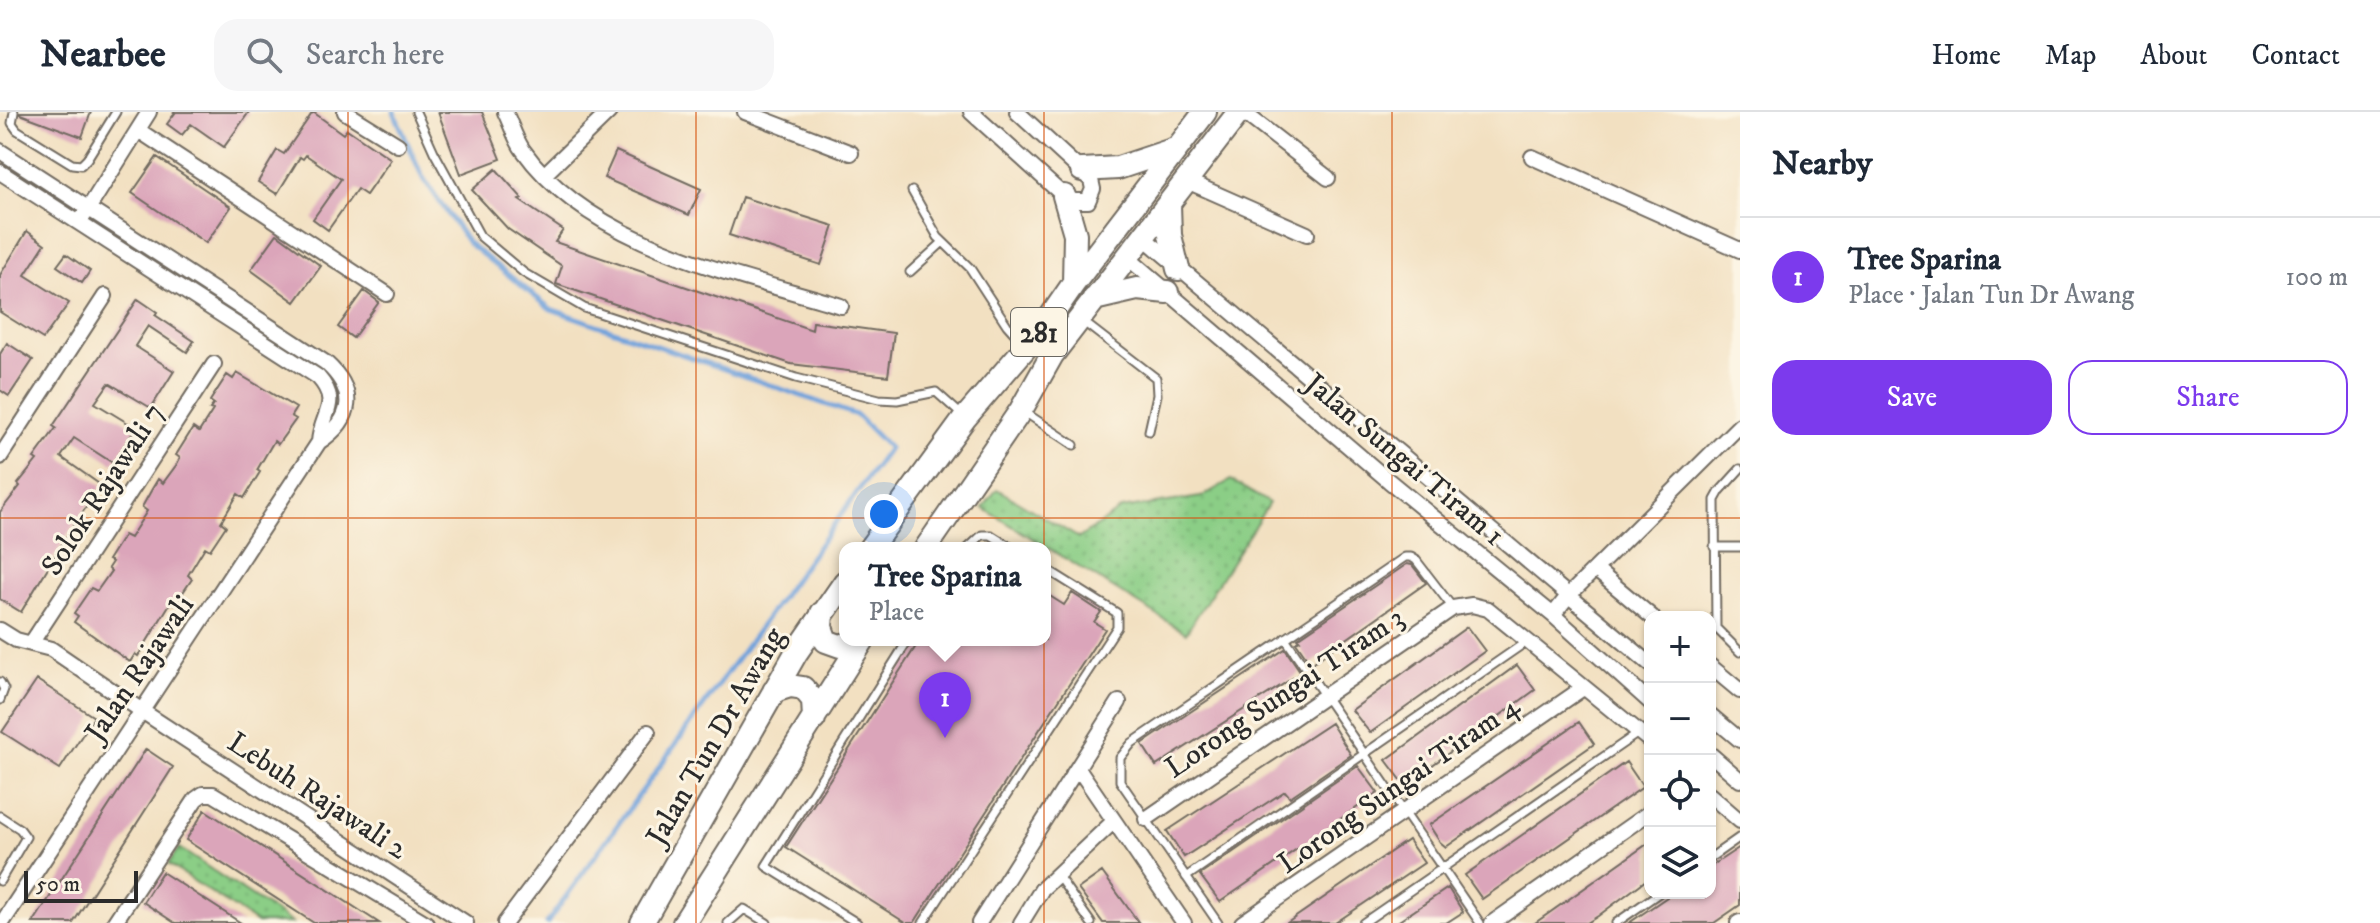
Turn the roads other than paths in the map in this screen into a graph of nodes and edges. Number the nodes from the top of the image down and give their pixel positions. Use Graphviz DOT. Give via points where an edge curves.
graph roads {
  1 [pos="14,112"];
  2 [pos="116,112"];
  3 [pos="149,112"];
  4 [pos="345,112"];
  5 [pos="416,112"];
  6 [pos="505,112"];
  7 [pos="609,112"];
  8 [pos="745,112"];
  9 [pos="971,112"];
  10 [pos="1017,112"];
  11 [pos="1205,112"];
  12 [pos="1241,112"];
  13 [pos="138,130"];
  14 [pos="398,145"];
  15 [pos="1175,149"];
  16 [pos="0,151"];
  17 [pos="851,153"];
  18 [pos="1532,157"];
  19 [pos="1082,170"];
  20 [pos="0,172"];
  21 [pos="544,175"];
  22 [pos="1328,178"];
  23 [pos="1187,181"];
  24 [pos="912,191"];
  25 [pos="1064,196"];
  26 [pos="1169,204"];
  27 [pos="88,209"];
  28 [pos="79,222"];
  29 [pos="1307,234"];
  30 [pos="1143,237"];
  31 [pos="943,242"];
  32 [pos="1740,250"];
  33 [pos="1127,257"];
  34 [pos="1178,269"];
  35 [pos="910,272"];
  36 [pos="1074,283"];
  37 [pos="1167,292"];
  38 [pos="387,294"];
  39 [pos="105,296"];
  40 [pos="1094,299"];
  41 [pos="841,306"];
  42 [pos="1079,319"];
  43 [pos="1027,347"];
  44 [pos="214,364"];
  45 [pos="1021,410"];
  46 [pos="965,418"];
  47 [pos="1740,425"];
  48 [pos="1149,431"];
  49 [pos="319,442"];
  50 [pos="1074,445"];
  51 [pos="0,457"];
  52 [pos="1740,469"];
  53 [pos="874,542"];
  54 [pos="930,542"];
  55 [pos="974,542"];
  56 [pos="1002,542"];
  57 [pos="1714,547"];
  58 [pos="1740,547"];
  59 [pos="1596,570"];
  60 [pos="1051,572"];
  61 [pos="839,590"];
  62 [pos="1568,596"];
  63 [pos="1453,608"];
  64 [pos="1645,611"];
  65 [pos="822,613"];
  66 [pos="1553,615"];
  67 [pos="0,630"];
  68 [pos="1285,638"];
  69 [pos="1529,640"];
  70 [pos="32,642"];
  71 [pos="839,646"];
  72 [pos="858,646"];
  73 [pos="904,646"];
  74 [pos="1740,652"];
  75 [pos="1644,659"];
  76 [pos="1716,671"];
  77 [pos="0,682"];
  78 [pos="1583,688"];
  79 [pos="774,691"];
  80 [pos="1740,691"];
  81 [pos="1324,695"];
  82 [pos="1644,697"];
  83 [pos="0,700"];
  84 [pos="1119,702"];
  85 [pos="142,711"];
  86 [pos="814,719"];
  87 [pos="1716,720"];
  88 [pos="648,732"];
  89 [pos="1644,735"];
  90 [pos="1644,737"];
  91 [pos="1740,740"];
  92 [pos="1365,754"];
  93 [pos="1711,755"];
  94 [pos="1078,768"];
  95 [pos="1740,780"];
  96 [pos="1716,800"];
  97 [pos="1404,812"];
  98 [pos="0,816"];
  99 [pos="1644,816"];
  100 [pos="1146,819"];
  101 [pos="1114,821"];
  102 [pos="1740,821"];
  103 [pos="1740,837"];
  104 [pos="1716,854"];
  105 [pos="1442,868"];
  106 [pos="1057,875"];
  107 [pos="1186,877"];
  108 [pos="0,881"];
  109 [pos="1650,899"];
  110 [pos="5,907"];
  111 [pos="1627,915"];
  112 [pos="120,921"];
  113 [pos="2,923"];
  114 [pos="426,923"];
  115 [pos="466,923"];
  116 [pos="505,923"];
  117 [pos="642,923"];
  118 [pos="684,923"];
  119 [pos="728,923"];
  120 [pos="767,923"];
  121 [pos="857,923"];
  122 [pos="923,923"];
  123 [pos="979,923"];
  124 [pos="1021,923"];
  125 [pos="1091,923"];
  126 [pos="1184,923"];
  127 [pos="1218,923"];
  128 [pos="1242,923"];
  129 [pos="1363,923"];
  130 [pos="1480,923"];
  131 [pos="1492,923"];
  132 [pos="1616,923"];
  133 [pos="1633,923"];
  1 -- 2 [label="lane" via="17,130 81,165"];
  3 -- 13 [label="street"];
  4 -- 14 [label="street"];
  5 -- 46 [label="lane" via="480,236 524,273 584,308 796,378 879,399 936,392"];
  6 -- 21 [label="street" via="522,149"];
  7 -- 21 [label="street"];
  8 -- 17 [label="street"];
  9 -- 25 [label="street"];
  10 -- 19 [label="street"];
  11 -- 15 [label="main road, 281"];
  12 -- 22 [label="street"];
  12 -- 23 [label="main road, 281"];
  13 -- 27 [label="street"];
  13 -- 38 [label="street"];
  15 -- 19 [label="main road" via="1118,168"];
  15 -- 36 [label="main road, 281"];
  16 -- 27 [label="street, Jalan Rajawali"];
  18 -- 32 [label="street"];
  19 -- 25 [label="street" via="1091,180 1088,201"];
  20 -- 28 [label="street, Jalan Rajawali"];
  21 -- 41 [label="street" via="635,239"];
  23 -- 26 [label="main road, 281"];
  23 -- 29 [label="street"];
  24 -- 31 [label="lane"];
  25 -- 36 [label="main road" via="1075,234"];
  26 -- 30 [label="main road, 281"];
  26 -- 34 [label="main road"];
  27 -- 28 [label="street"];
  27 -- 49 [label="street, Jalan Rajawali" via="338,375 345,384 346,412 334,432"];
  28 -- 49 [label="street, Jalan Rajawali" via="318,377 331,400"];
  30 -- 33 [label="main road, 281"];
  30 -- 34 [label="street, Jalan Sungai Tiram 1"];
  31 -- 35 [label="lane"];
  31 -- 43 [label="lane" via="982,282"];
  33 -- 37 [label="street, Jalan Sungai Tiram 1"];
  33 -- 40 [label="main road, 281"];
  34 -- 62 [label="street, Jalan Sungai Tiram 1"];
  36 -- 43 [label="main road, 281"];
  37 -- 40 [label="main road" via="1137,289"];
  37 -- 66 [label="street, Jalan Sungai Tiram 1"];
  39 -- 51 [label="street"];
  40 -- 42 [label="main road, 281"];
  42 -- 45 [label="main road, 281"];
  42 -- 48 [label="lane" via="1156,378"];
  43 -- 46 [label="main road, 281"];
  44 -- 70 [label="street, Solok Rajawali 7"];
  45 -- 50 [label="lane"];
  45 -- 54 [label="main road, 281"];
  46 -- 53 [label="main road, 281"];
  47 -- 59 [label="street"];
  49 -- 85 [label="street, Jalan Rajawali"];
  52 -- 57 [label="lane" via="1715,500"];
  55 -- 56 [label="lane" via="982,535"];
  57 -- 58 [label="lane"];
  57 -- 74 [label="lane" via="1716,628"];
  59 -- 62 [label="street"];
  59 -- 64 [label="street"];
  60 -- 122 [label="lane" via="1117,613 1117,627"];
  61 -- 65 [label="main road, Jalan Tun Dr Awang"];
  62 -- 66 [label="street"];
  62 -- 75 [label="street, Jalan Sungai Tiram 1"];
  63 -- 68 [label="lane" via="1416,560 1405,557"];
  63 -- 69 [label="street" via="1488,609"];
  63 -- 81 [label="street, Lorong Sungai Tiram 3"];
  65 -- 71 [label="main road" via="826,641"];
  65 -- 79 [label="main road, Jalan Tun Dr Awang"];
  66 -- 82 [label="street, Jalan Sungai Tiram 1"];
  67 -- 70 [label="street, Lebuh Rajawali 2"];
  68 -- 81 [label="lane"];
  68 -- 100 [label="lane" via="1132,743 1120,758 1119,777"];
  69 -- 78 [label="street"];
  69 -- 92 [label="lane"];
  70 -- 85 [label="street, Lebuh Rajawali 2" via="51,649"];
  72 -- 86 [label="main road"];
  73 -- 121 [label="lane" via="766,866"];
  76 -- 80 [label="street"];
  77 -- 83 [label="lane"];
  78 -- 89 [label="street"];
  78 -- 97 [label="street, Lorong Sungai Tiram 4"];
  79 -- 86 [label="main road" via="803,688 812,697"];
  79 -- 117 [label="main road, Jalan Tun Dr Awang"];
  81 -- 92 [label="lane"];
  81 -- 100 [label="street, Lorong Sungai Tiram 3"];
  84 -- 94 [label="street"];
  85 -- 110 [label="street, Jalan Rajawali"];
  85 -- 115 [label="street, Lebuh Rajawali 2"];
  86 -- 118 [label="main road"];
  87 -- 91 [label="street"];
  88 -- 116 [label="street"];
  90 -- 105 [label="lane"];
  92 -- 97 [label="lane"];
  92 -- 107 [label="lane"];
  93 -- 95 [label="street"];
  94 -- 101 [label="street"];
  94 -- 123 [label="street"];
  96 -- 102 [label="street"];
  97 -- 105 [label="lane"];
  97 -- 128 [label="street, Lorong Sungai Tiram 4"];
  98 -- 108 [label="lane" via="26,837"];
  99 -- 131 [label="street"];
  100 -- 107 [label="lane"];
  101 -- 106 [label="street"];
  101 -- 126 [label="street"];
  103 -- 104 [label="lane"];
  105 -- 129 [label="lane"];
  105 -- 130 [label="lane"];
  106 -- 124 [label="street"];
  106 -- 125 [label="lane"];
  107 -- 127 [label="lane"];
  109 -- 111 [label="lane"];
  110 -- 113 [label="street, Jalan Rajawali"];
  111 -- 132 [label="lane"];
  111 -- 133 [label="lane"];
  112 -- 114 [label="street" via="196,799 213,794"];
  119 -- 120 [label="lane" via="744,909"];
}
